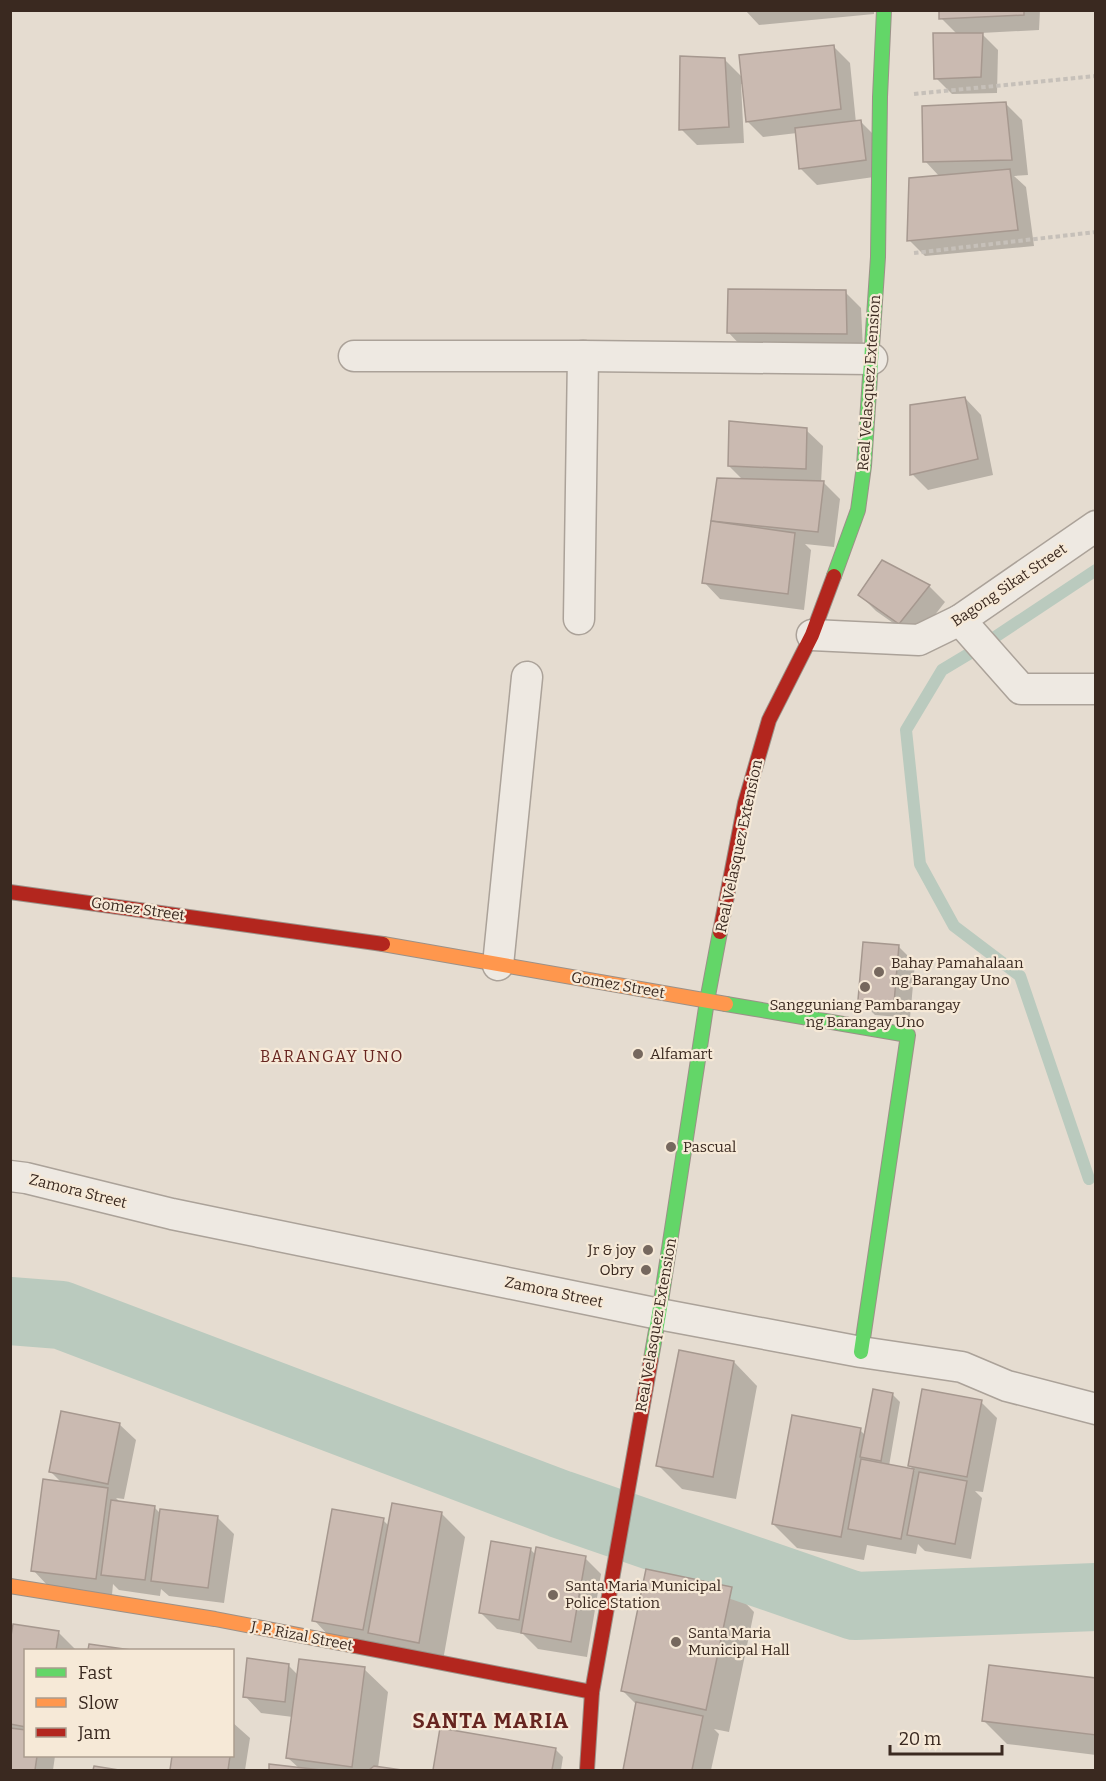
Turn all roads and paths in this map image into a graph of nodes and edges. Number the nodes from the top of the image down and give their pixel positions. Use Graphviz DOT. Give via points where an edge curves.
graph roads {
  1 [pos="884,10"];
  2 [pos="1095,76"];
  3 [pos="880,97"];
  4 [pos="1095,231"];
  5 [pos="878,257"];
  6 [pos="354,356"];
  7 [pos="583,356"];
  8 [pos="872,359"];
  9 [pos="1095,526"];
  10 [pos="579,619"];
  11 [pos="960,620"];
  12 [pos="812,635"];
  13 [pos="527,677"];
  14 [pos="1095,689"];
  15 [pos="10,892"];
  16 [pos="498,965"];
  17 [pos="707,1001"];
  18 [pos="10,1176"];
  19 [pos="659,1314"];
  20 [pos="861,1352"];
  21 [pos="1095,1409"];
  22 [pos="10,1586"];
  23 [pos="592,1692"];
  24 [pos="587,1770"];
  1 -- 3 [label="street, Real Velasquez Extension"];
  2 -- 3 [label="path"];
  3 -- 5 [label="street, Real Velasquez Extension"];
  4 -- 5 [label="path"];
  5 -- 8 [label="street, Real Velasquez Extension"];
  6 -- 7 [label="street"];
  7 -- 8 [label="street"];
  7 -- 10 [label="street"];
  8 -- 12 [label="street, Real Velasquez Extension" via="858,510"];
  9 -- 11 [label="street, Bagong Sikat Street"];
  11 -- 12 [label="street, Bagong Sikat Street" via="920,640"];
  11 -- 14 [label="street" via="1021,689"];
  12 -- 17 [label="street, Real Velasquez Extension" via="769,720 745,803"];
  13 -- 16 [label="street"];
  15 -- 16 [label="street, Gomez Street" via="345,939"];
  16 -- 17 [label="street, Gomez Street"];
  17 -- 19 [label="street, Real Velasquez Extension"];
  17 -- 20 [label="street, Gomez Street" via="908,1035"];
  18 -- 19 [label="street, Zamora Street" via="172,1214"];
  19 -- 20 [label="street, Zamora Street"];
  19 -- 23 [label="street, Real Velasquez Extension"];
  20 -- 21 [label="street, Zamora Street" via="962,1367 1007,1386"];
  22 -- 23 [label="street, J. P. Rizal Street" via="215,1619"];
  23 -- 24 [label="street, Real Velasquez Extension"];
}
